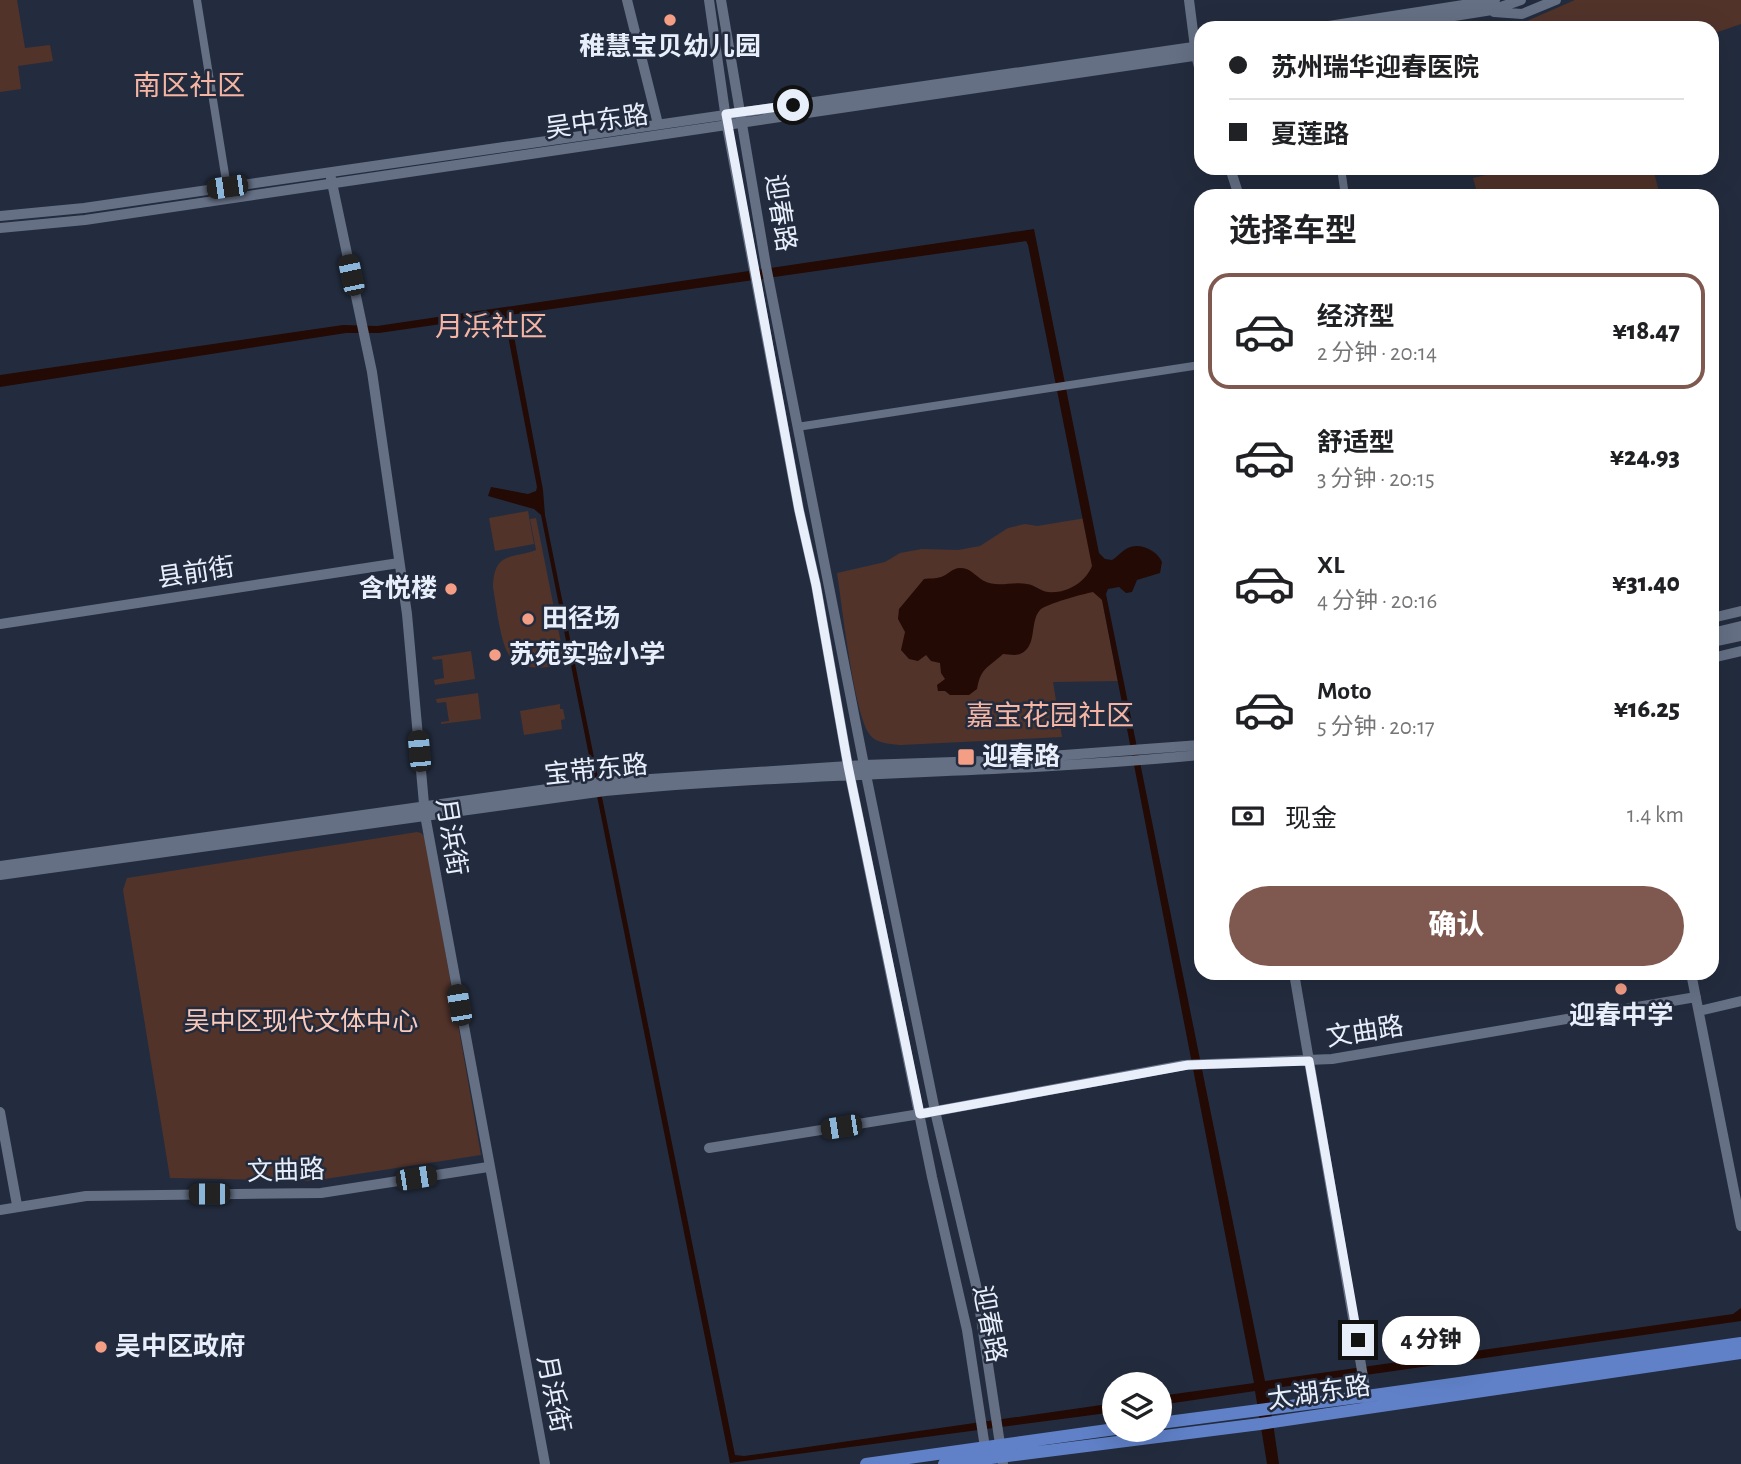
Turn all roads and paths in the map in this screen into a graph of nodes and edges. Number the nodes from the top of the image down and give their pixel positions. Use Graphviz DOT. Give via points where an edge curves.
graph roads {
  1 [pos="197,0"];
  2 [pos="627,0"];
  3 [pos="709,0"];
  4 [pos="721,0"];
  5 [pos="1189,0"];
  6 [pos="1495,0"];
  7 [pos="1521,0"];
  8 [pos="1556,0"];
  9 [pos="1484,4"];
  10 [pos="1365,21"];
  11 [pos="1409,21"];
  12 [pos="1194,28"];
  13 [pos="1194,52"];
  14 [pos="741,118"];
  15 [pos="726,120"];
  16 [pos="658,124"];
  17 [pos="331,177"];
  18 [pos="227,187"];
  19 [pos="0,216"];
  20 [pos="0,228"];
  21 [pos="761,271"];
  22 [pos="1194,366"];
  23 [pos="797,427"];
  24 [pos="399,563"];
  25 [pos="1741,611"];
  26 [pos="1719,616"];
  27 [pos="0,624"];
  28 [pos="1741,626"];
  29 [pos="1719,631"];
  30 [pos="1741,636"];
  31 [pos="1719,641"];
  32 [pos="1741,651"];
  33 [pos="1719,656"];
  34 [pos="1194,746"];
  35 [pos="1160,754"];
  36 [pos="1194,754"];
  37 [pos="865,770"];
  38 [pos="849,771"];
  39 [pos="424,811"];
  40 [pos="0,866"];
  41 [pos="0,875"];
  42 [pos="1295,980"];
  43 [pos="1692,980"];
  44 [pos="1696,998"];
  45 [pos="1741,1001"];
  46 [pos="1699,1011"];
  47 [pos="1309,1061"];
  48 [pos="935,1111"];
  49 [pos="0,1112"];
  50 [pos="920,1114"];
  51 [pos="709,1148"];
  52 [pos="488,1167"];
  53 [pos="17,1205"];
  54 [pos="0,1210"];
  55 [pos="1741,1226"];
  56 [pos="1741,1343"];
  57 [pos="1741,1353"];
  58 [pos="1368,1402"];
  59 [pos="1172,1421"];
  60 [pos="1102,1431"];
  61 [pos="545,1464"];
  62 [pos="866,1464"];
  63 [pos="944,1464"];
  64 [pos="988,1464"];
  65 [pos="1003,1464"];
  1 -- 18 [label="street"];
  2 -- 16 [label="street"];
  3 -- 15 [label="main road, 迎春路"];
  4 -- 14 [label="main road, 迎春路"];
  5 -- 12 [label="street"];
  6 -- 9 [label="main road"];
  7 -- 9 [label="main road"];
  8 -- 9 [label="main road" via="1522,14"];
  9 -- 10 [label="main road"];
  9 -- 11 [label="main road"];
  13 -- 14 [label="main road, 吴中东路"];
  14 -- 15 [label="main road, 吴中东路"];
  14 -- 21 [label="main road, 迎春路"];
  15 -- 16 [label="main road, 吴中东路"];
  15 -- 17 [label="main road, 吴中东路"];
  15 -- 21 [label="main road, 迎春路"];
  16 -- 17 [label="main road, 吴中东路"];
  17 -- 18 [label="main road, 吴中东路"];
  17 -- 20 [label="main road, 吴中东路" via="85,220"];
  17 -- 24 [label="street, 月浜街" via="372,372"];
  18 -- 19 [label="main road, 吴中东路"];
  21 -- 23 [label="main road, 迎春路"];
  21 -- 38 [label="main road, 迎春路" via="799,510"];
  22 -- 23 [label="street"];
  23 -- 37 [label="main road, 迎春路"];
  24 -- 27 [label="street, 县前街"];
  24 -- 39 [label="street, 月浜街"];
  25 -- 26 [label="main road"];
  28 -- 29 [label="main road"];
  30 -- 31 [label="main road"];
  32 -- 33 [label="main road"];
  34 -- 35 [label="main road, 宝带东路"];
  35 -- 36 [label="main road, 宝带东路"];
  35 -- 37 [label="main road, 宝带东路"];
  37 -- 38 [label="main road, 宝带东路"];
  37 -- 48 [label="main road, 迎春路"];
  38 -- 39 [label="main road, 宝带东路" via="597,787"];
  38 -- 50 [label="main road, 迎春路"];
  39 -- 40 [label="main road, 宝带东路"];
  39 -- 41 [label="main road, 宝带东路"];
  39 -- 52 [label="street, 月浜街"];
  42 -- 47 [label="street"];
  43 -- 44 [label="street"];
  44 -- 46 [label="street"];
  44 -- 47 [label="street, 文曲路"];
  45 -- 46 [label="street"];
  46 -- 55 [label="street"];
  47 -- 48 [label="street, 文曲路" via="1188,1065"];
  47 -- 58 [label="street"];
  48 -- 50 [label="street, 文曲路"];
  48 -- 65 [label="main road, 迎春路" via="976,1285"];
  49 -- 53 [label="street"];
  50 -- 51 [label="street, 文曲路"];
  50 -- 64 [label="main road, 迎春路" via="967,1330"];
  52 -- 53 [label="street, 文曲路" via="321,1193 86,1196"];
  52 -- 61 [label="street, 月浜街"];
  53 -- 54 [label="street, 文曲路"];
  56 -- 58 [label="main road, 太湖东路"];
  57 -- 58 [label="main road, 太湖东路"];
  58 -- 59 [label="main road, 太湖东路" via="1271,1407"];
  58 -- 63 [label="main road, 太湖东路" via="1266,1423"];
  60 -- 62 [label="main road"];
}
